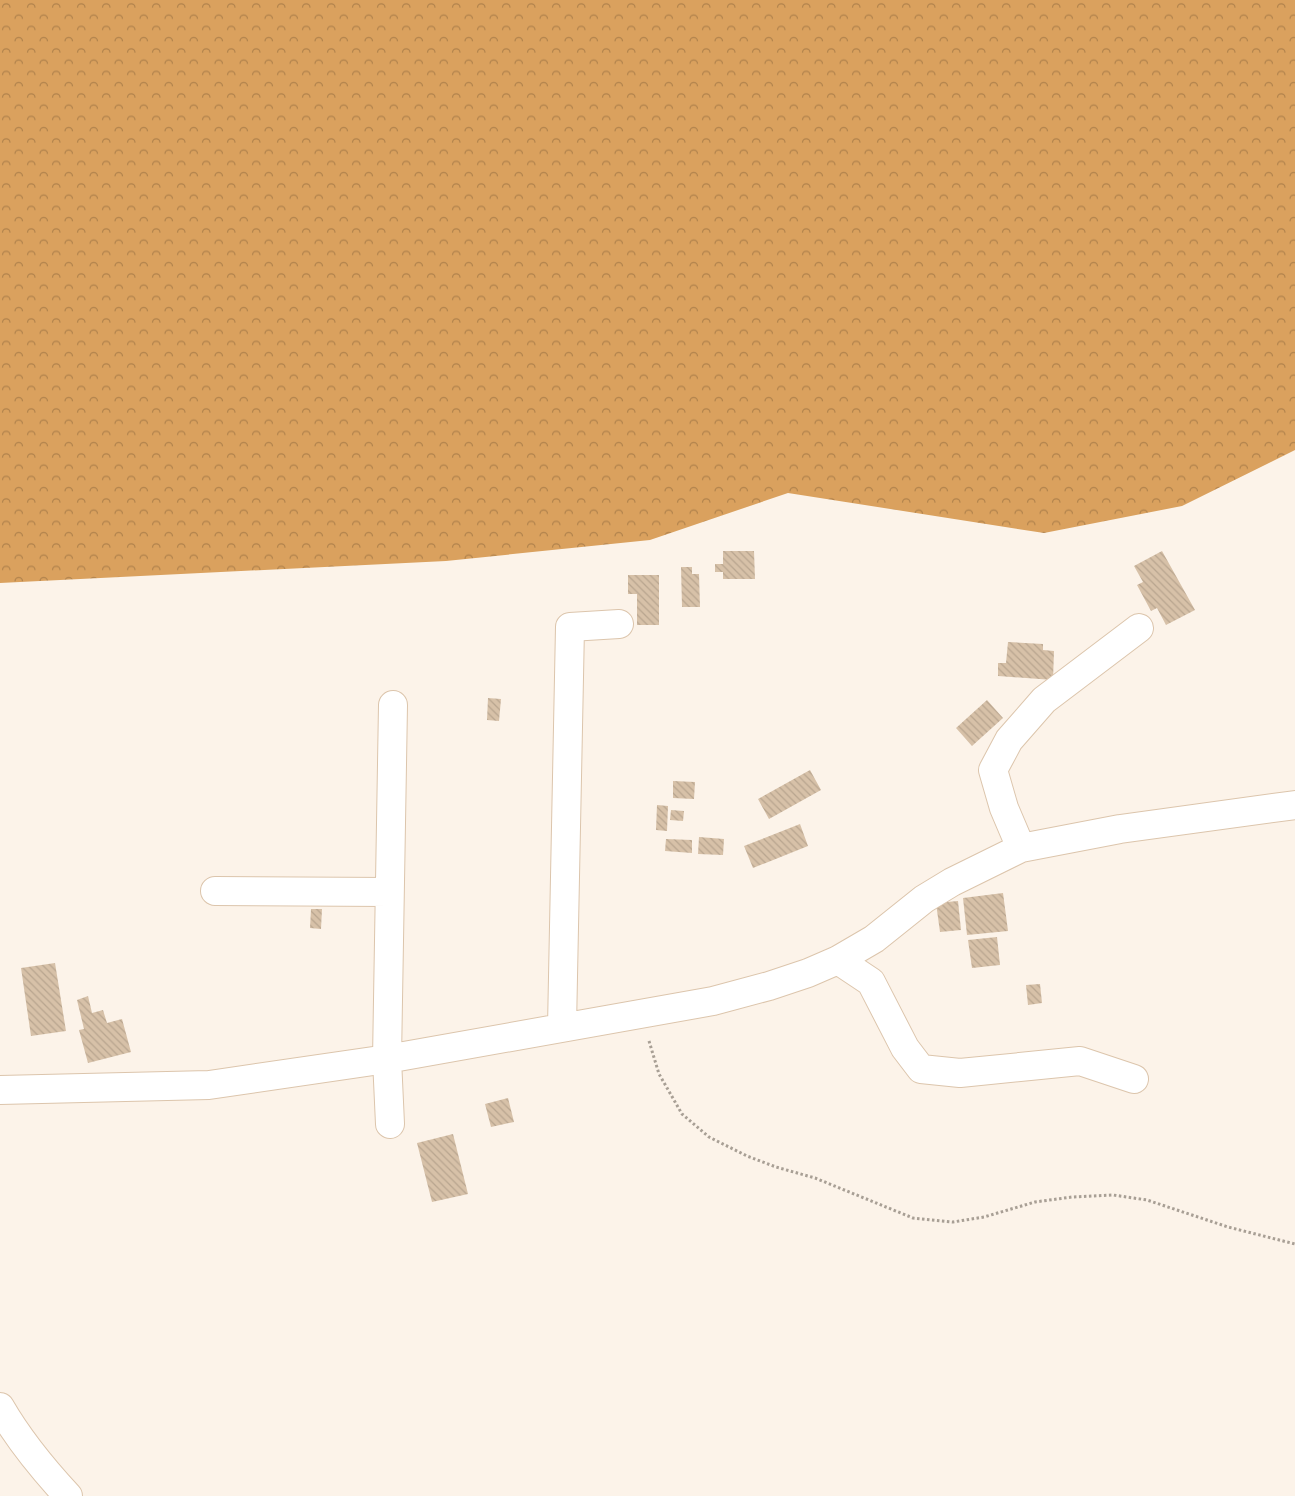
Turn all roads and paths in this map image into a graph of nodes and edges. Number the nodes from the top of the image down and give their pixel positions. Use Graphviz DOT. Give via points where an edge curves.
graph roads {
  1 [pos="619,624"];
  2 [pos="1139,628"];
  3 [pos="393,705"];
  4 [pos="1295,805"];
  5 [pos="1021,848"];
  6 [pos="215,890"];
  7 [pos="389,892"];
  8 [pos="838,960"];
  9 [pos="642,1014"];
  10 [pos="562,1027"];
  11 [pos="387,1059"];
  12 [pos="1134,1079"];
  13 [pos="0,1090"];
  14 [pos="390,1124"];
  15 [pos="1295,1244"];
  16 [pos="0,1407"];
  17 [pos="68,1496"];
  1 -- 10 [label="street" via="570,627"];
  2 -- 5 [label="street" via="1044,700 1009,740 997,762 993,770"];
  3 -- 7 [label="street"];
  4 -- 5 [label="street" via="1120,829"];
  5 -- 8 [label="street" via="924,899 874,939"];
  6 -- 7 [label="street"];
  7 -- 11 [label="street"];
  8 -- 9 [label="street" via="769,986 713,1001"];
  8 -- 12 [label="street" via="871,982 905,1048 921,1069 960,1072 1080,1061"];
  9 -- 10 [label="street"];
  9 -- 15 [label="path" via="659,1074 682,1114 709,1137 747,1156 815,1178 913,1218 953,1222 1035,1202 1113,1195 1147,1200 1228,1227"];
  10 -- 11 [label="street"];
  11 -- 13 [label="street" via="209,1085"];
  11 -- 14 [label="street"];
  16 -- 17 [label="street" via="13,1431"];
}
